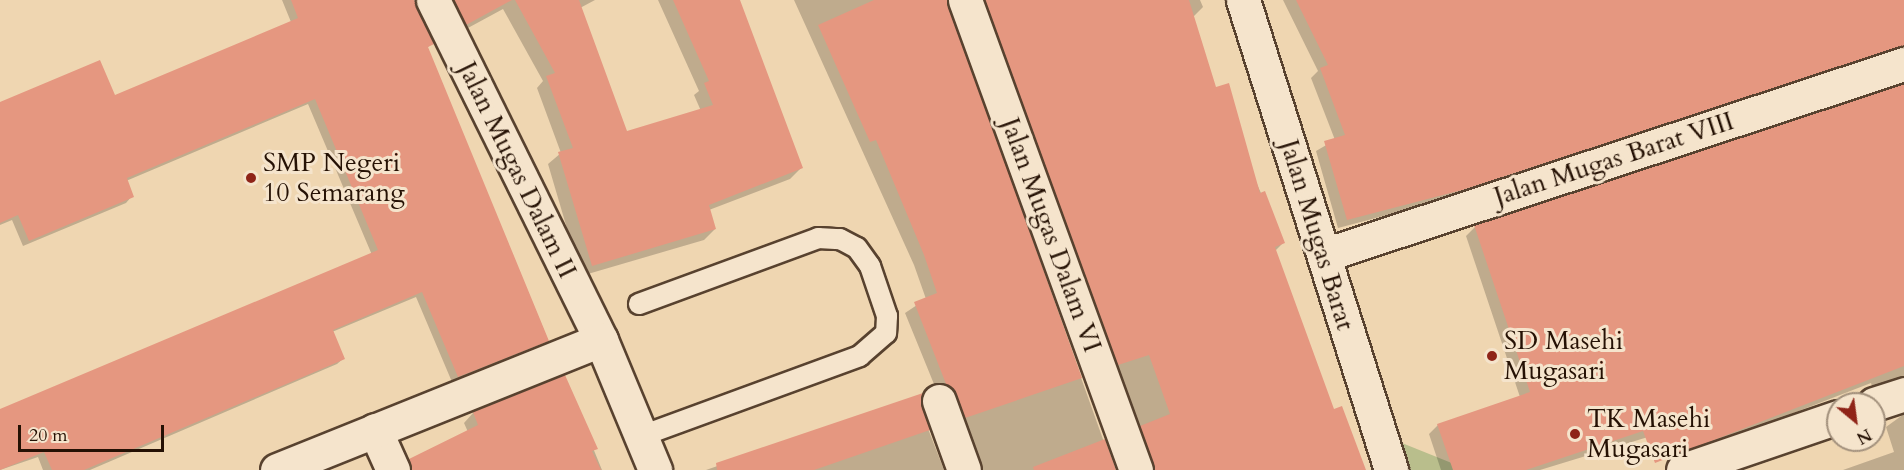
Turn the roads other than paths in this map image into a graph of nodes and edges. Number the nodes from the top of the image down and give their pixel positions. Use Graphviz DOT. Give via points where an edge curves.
graph roads {
  1 [pos="433,0"];
  2 [pos="965,0"];
  3 [pos="1243,0"];
  4 [pos="1904,64"];
  5 [pos="1324,255"];
  6 [pos="639,304"];
  7 [pos="601,340"];
  8 [pos="1904,394"];
  9 [pos="1886,400"];
  10 [pos="939,401"];
  11 [pos="1826,421"];
  12 [pos="375,430"];
  13 [pos="641,436"];
  14 [pos="277,470"];
  15 [pos="393,470"];
  16 [pos="655,470"];
  17 [pos="964,470"];
  18 [pos="1136,470"];
  19 [pos="1391,470"];
  20 [pos="1683,470"];
  1 -- 7 [label="street, Jalan Mugas Dalam II"];
  2 -- 18 [label="street, Jalan Mugas Dalam VI"];
  3 -- 5 [label="street, Jalan Mugas Barat"];
  4 -- 5 [label="street, Jalan Mugas Barat VIII"];
  5 -- 19 [label="street, Jalan Mugas Barat"];
  6 -- 13 [label="lane" via="818,238 840,239 857,248 870,266 887,316 886,333 860,356"];
  7 -- 12 [label="street"];
  7 -- 13 [label="street, Jalan Mugas Dalam II"];
  8 -- 9 [label="street"];
  10 -- 17 [label="street"];
  11 -- 20 [label="street"];
  12 -- 14 [label="street"];
  12 -- 15 [label="street"];
  13 -- 16 [label="street, Jalan Mugas Dalam II"];
}
